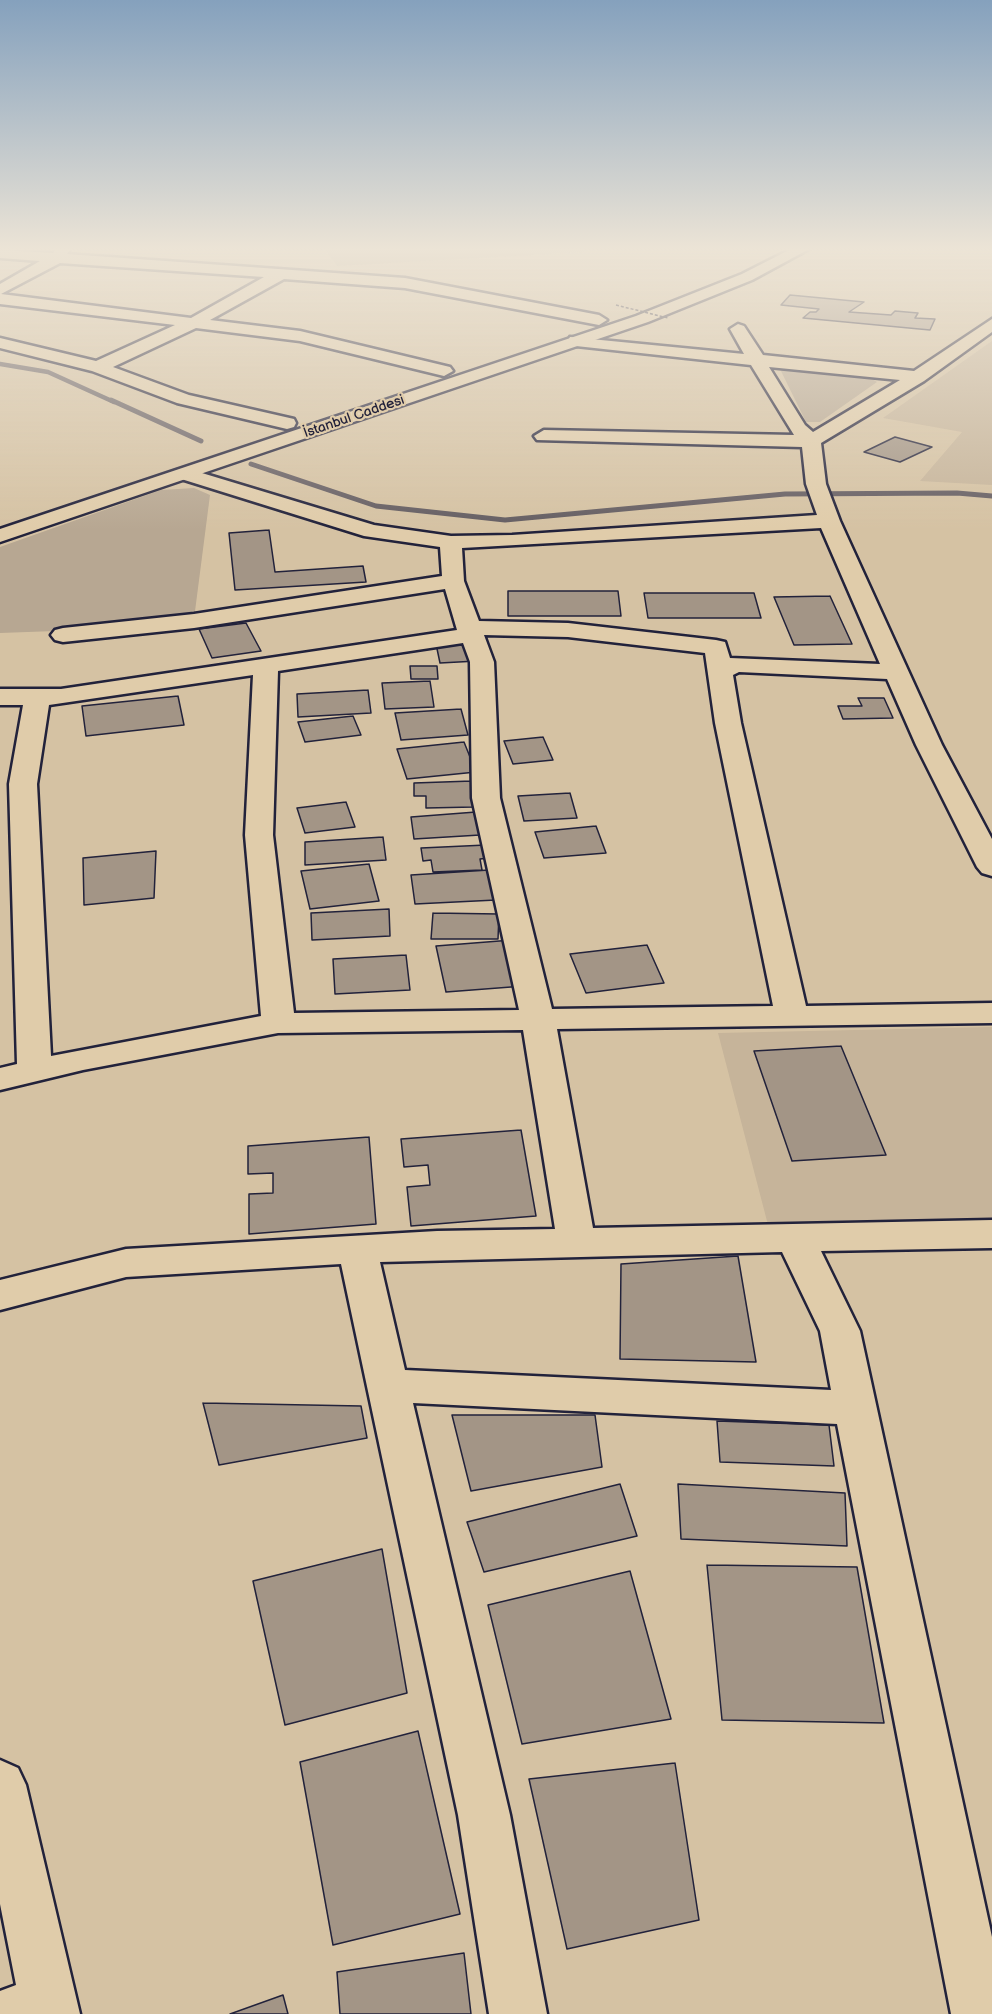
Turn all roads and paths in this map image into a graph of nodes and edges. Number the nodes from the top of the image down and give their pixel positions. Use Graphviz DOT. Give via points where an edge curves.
graph roads {
  1 [pos="152,342"];
  2 [pos="325,342"];
  3 [pos="532,342"];
  4 [pos="573,342"];
  5 [pos="585,342"];
  6 [pos="746,342"];
  7 [pos="967,342"];
  8 [pos="0,344"];
  9 [pos="757,361"];
  10 [pos="98,367"];
  11 [pos="444,371"];
  12 [pos="918,377"];
  13 [pos="287,423"];
  14 [pos="544,436"];
  15 [pos="811,441"];
  16 [pos="147,468"];
  17 [pos="184,474"];
  18 [pos="827,517"];
  19 [pos="0,536"];
  20 [pos="451,542"];
  21 [pos="453,581"];
  22 [pos="469,631"];
  23 [pos="63,636"];
  24 [pos="266,667"];
  25 [pos="720,672"];
  26 [pos="897,672"];
  27 [pos="0,697"];
  28 [pos="37,697"];
  29 [pos="992,867"];
  30 [pos="992,1013"];
  31 [pos="792,1016"];
  32 [pos="538,1020"];
  33 [pos="278,1023"];
  34 [pos="34,1071"];
  35 [pos="0,1079"];
  36 [pos="992,1234"];
  37 [pos="795,1238"];
  38 [pos="576,1242"];
  39 [pos="357,1250"];
  40 [pos="0,1295"];
  41 [pos="387,1385"];
  42 [pos="856,1408"];
  43 [pos="0,1785"];
  44 [pos="38,2012"];
  45 [pos="518,2014"];
  46 [pos="980,2014"];
  1 -- 10 [label="street"];
  2 -- 11 [label="street"];
  3 -- 11 [label="street, İstanbul Caddesi"];
  4 -- 17 [label="street, İstanbul Caddesi"];
  5 -- 9 [label="street"];
  6 -- 9 [label="street"];
  7 -- 12 [label="street"];
  8 -- 10 [label="street"];
  9 -- 12 [label="street"];
  9 -- 15 [label="street" via="798,428"];
  10 -- 13 [label="street" via="183,399"];
  11 -- 13 [label="street, İstanbul Caddesi"];
  12 -- 15 [label="street"];
  13 -- 16 [label="street, İstanbul Caddesi"];
  14 -- 15 [label="street"];
  15 -- 18 [label="street" via="816,484"];
  17 -- 19 [label="street, İstanbul Caddesi"];
  17 -- 20 [label="street" via="372,531"];
  18 -- 20 [label="street" via="513,541"];
  18 -- 26 [label="street"];
  20 -- 21 [label="street"];
  21 -- 22 [label="street"];
  21 -- 23 [label="street" via="194,621"];
  22 -- 24 [label="street"];
  22 -- 25 [label="street" via="568,630 716,647"];
  22 -- 32 [label="street" via="482,662 486,798"];
  24 -- 28 [label="street" via="61,697"];
  24 -- 33 [label="street" via="259,835"];
  25 -- 26 [label="street" via="734,664"];
  25 -- 31 [label="street"];
  26 -- 29 [label="street"];
  27 -- 28 [label="street"];
  28 -- 34 [label="street" via="23,784"];
  30 -- 31 [label="street"];
  31 -- 32 [label="street"];
  32 -- 33 [label="street"];
  32 -- 38 [label="street"];
  33 -- 34 [label="street"];
  34 -- 35 [label="street"];
  36 -- 37 [label="street"];
  37 -- 38 [label="street"];
  37 -- 42 [label="street" via="840,1331"];
  38 -- 39 [label="street"];
  39 -- 40 [label="street" via="126,1263"];
  39 -- 41 [label="street"];
  41 -- 42 [label="street"];
  41 -- 45 [label="street" via="484,1815"];
  42 -- 46 [label="street"];
  43 -- 44 [label="street"];
}
